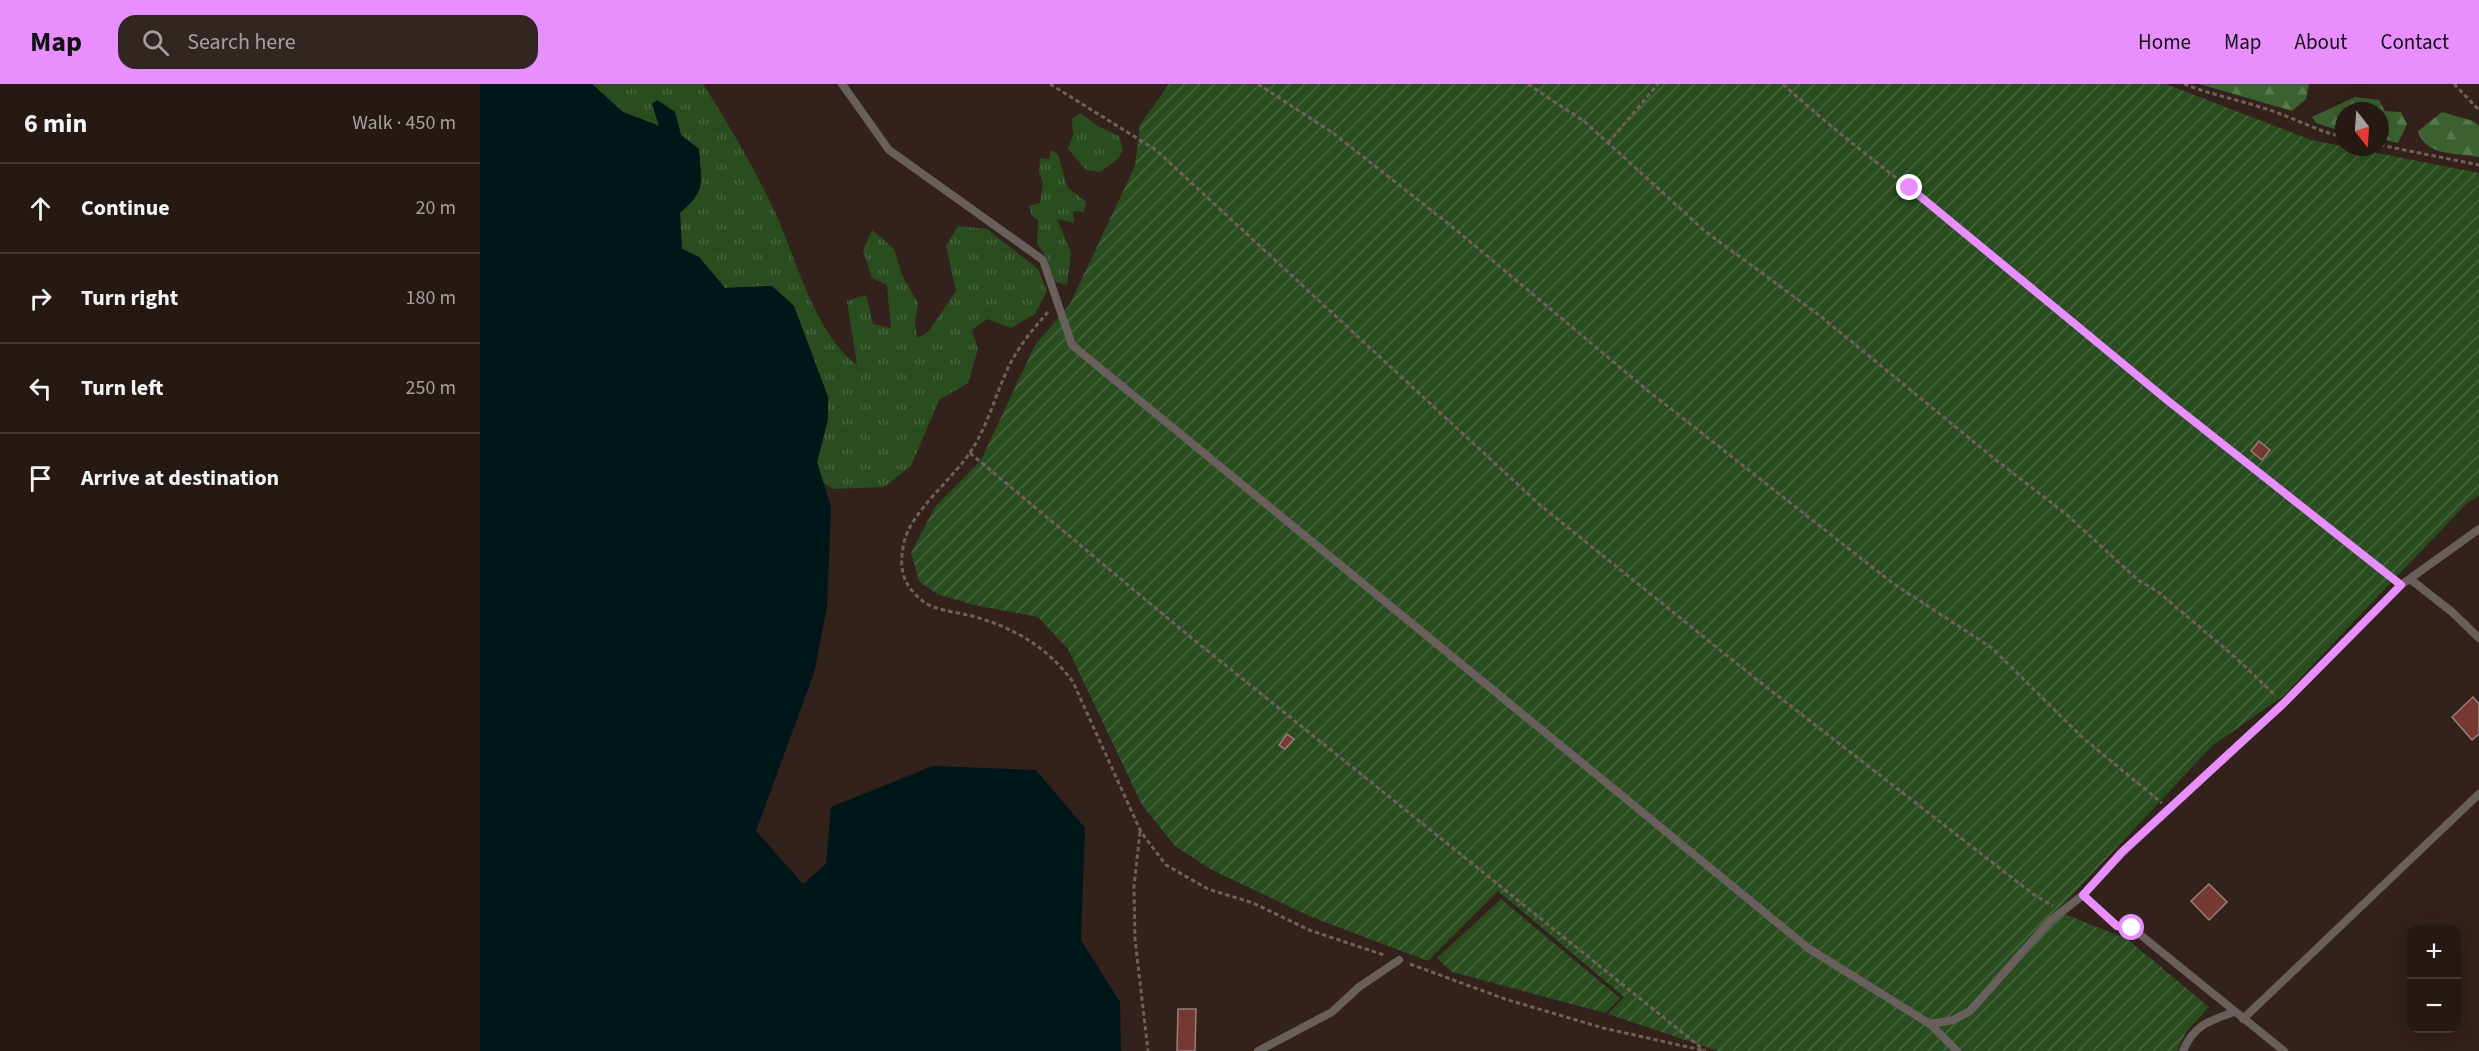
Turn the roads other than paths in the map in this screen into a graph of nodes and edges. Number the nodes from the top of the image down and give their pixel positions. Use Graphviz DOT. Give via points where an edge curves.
graph roads {
  1 [pos="842,84"];
  2 [pos="2479,529"];
  3 [pos="2410,579"];
  4 [pos="2479,638"];
  5 [pos="2479,794"];
  6 [pos="2083,895"];
  7 [pos="1400,960"];
  8 [pos="2234,1012"];
  9 [pos="2242,1019"];
  10 [pos="1930,1024"];
  11 [pos="1258,1051"];
  12 [pos="1957,1051"];
  13 [pos="2183,1051"];
  14 [pos="2284,1051"];
  1 -- 10 [label="lane" via="889,150 1043,260 1072,345 1808,948"];
  2 -- 3 [label="lane"];
  3 -- 4 [label="lane"];
  3 -- 6 [label="lane" via="2284,703 2122,852"];
  5 -- 9 [label="lane"];
  6 -- 8 [label="lane" via="2117,926 2132,928"];
  6 -- 10 [label="lane" via="2050,921 1970,1011 1953,1020"];
  7 -- 11 [label="lane" via="1359,987 1332,1012"];
  8 -- 9 [label="lane"];
  8 -- 13 [label="lane" via="2198,1026"];
  9 -- 14 [label="lane"];
  10 -- 12 [label="lane"];
}
